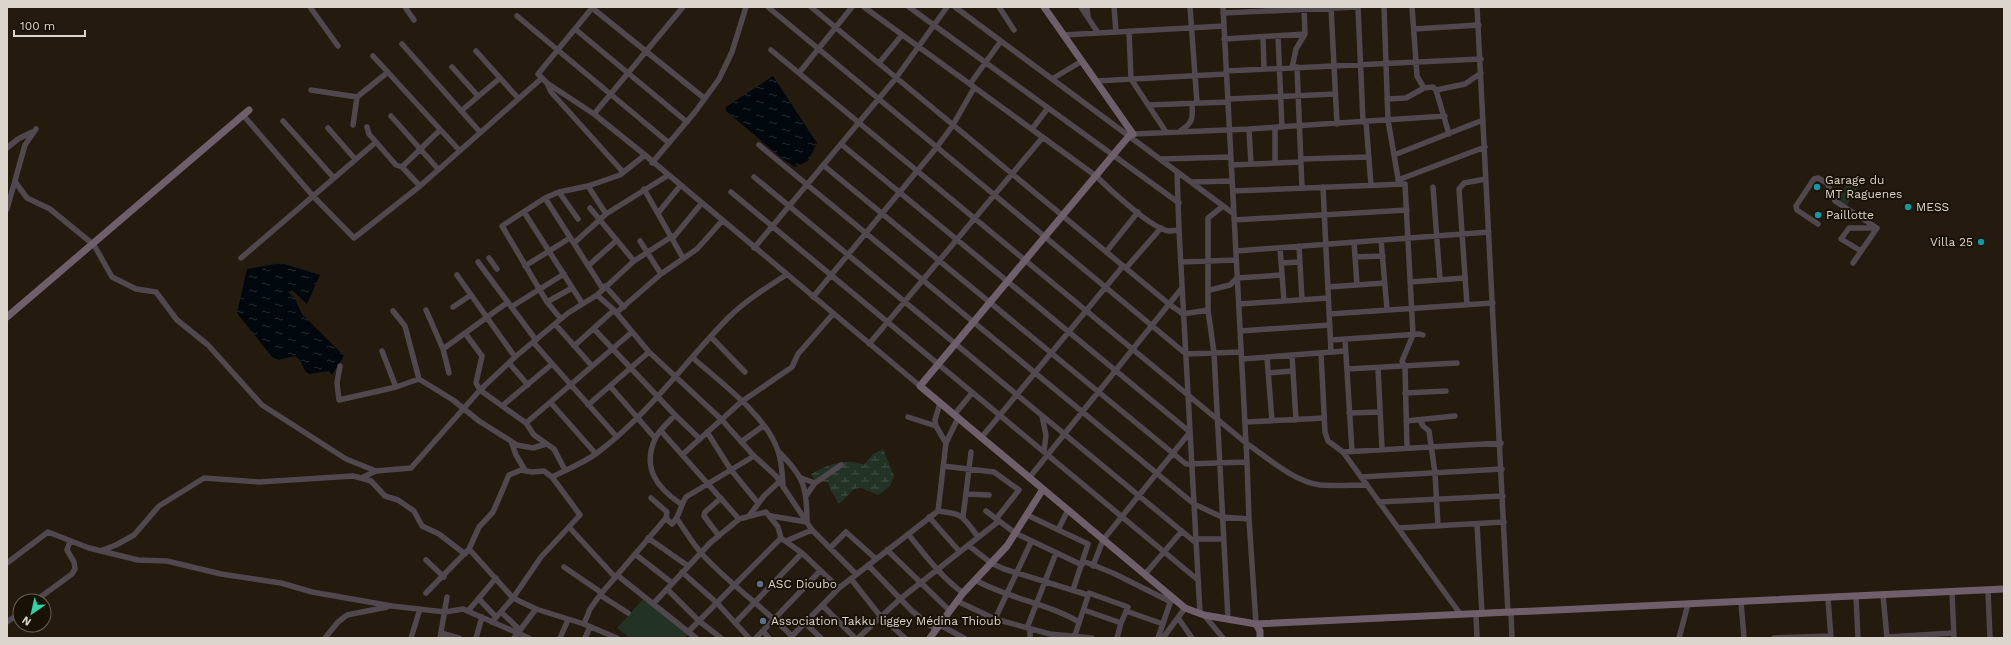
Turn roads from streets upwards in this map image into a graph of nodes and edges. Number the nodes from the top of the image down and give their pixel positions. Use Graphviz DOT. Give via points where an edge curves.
graph roads {
  1 [pos="310,7"];
  2 [pos="405,7"];
  3 [pos="683,7"];
  4 [pos="746,7"];
  5 [pos="768,7"];
  6 [pos="811,7"];
  7 [pos="852,7"];
  8 [pos="864,7"];
  9 [pos="909,7"];
  10 [pos="947,7"];
  11 [pos="999,7"];
  12 [pos="1044,7"];
  13 [pos="1081,7"];
  14 [pos="1087,7"];
  15 [pos="1114,7"];
  16 [pos="1190,7"];
  17 [pos="1357,7"];
  18 [pos="1384,7"];
  19 [pos="1412,7"];
  20 [pos="1477,7"];
  21 [pos="592,8"];
  22 [pos="959,8"];
  23 [pos="1304,8"];
  24 [pos="1331,8"];
  25 [pos="1250,9"];
  26 [pos="1223,10"];
  27 [pos="517,16"];
  28 [pos="1088,17"];
  29 [pos="414,20"];
  30 [pos="934,25"];
  31 [pos="1479,25"];
  32 [pos="1224,26"];
  33 [pos="836,27"];
  34 [pos="575,28"];
  35 [pos="1192,28"];
  36 [pos="1414,29"];
  37 [pos="1014,30"];
  38 [pos="1129,31"];
  39 [pos="1116,32"];
  40 [pos="1098,33"];
  41 [pos="1063,34"];
  42 [pos="1305,34"];
  43 [pos="902,35"];
  44 [pos="1278,36"];
  45 [pos="1263,37"];
  46 [pos="1224,38"];
  47 [pos="1001,41"];
  48 [pos="402,44"];
  49 [pos="338,46"];
  50 [pos="918,46"];
  51 [pos="818,49"];
  52 [pos="557,50"];
  53 [pos="772,50"];
  54 [pos="476,51"];
  55 [pos="646,52"];
  56 [pos="373,56"];
  57 [pos="1481,59"];
  58 [pos="1082,61"];
  59 [pos="985,62"];
  60 [pos="1417,62"];
  61 [pos="879,63"];
  62 [pos="1386,63"];
  63 [pos="1360,64"];
  64 [pos="452,66"];
  65 [pos="1334,66"];
  66 [pos="1280,68"];
  67 [pos="1294,68"];
  68 [pos="1264,69"];
  69 [pos="388,72"];
  70 [pos="1226,72"];
  71 [pos="629,73"];
  72 [pos="799,73"];
  73 [pos="1481,73"];
  74 [pos="1195,76"];
  75 [pos="500,78"];
  76 [pos="542,78"];
  77 [pos="896,78"];
  78 [pos="1052,79"];
  79 [pos="1131,79"];
  80 [pos="1096,81"];
  81 [pos="547,83"];
  82 [pos="972,86"];
  83 [pos="1424,88"];
  84 [pos="311,90"];
  85 [pos="1436,90"];
  86 [pos="611,94"];
  87 [pos="1335,94"];
  88 [pos="478,96"];
  89 [pos="1281,96"];
  90 [pos="1298,96"];
  91 [pos="357,97"];
  92 [pos="518,98"];
  93 [pos="704,98"];
  94 [pos="1387,98"];
  95 [pos="878,99"];
  96 [pos="1228,100"];
  97 [pos="1194,104"];
  98 [pos="1148,105"];
  99 [pos="1048,108"];
  100 [pos="249,110"];
  101 [pos="461,111"];
  102 [pos="594,114"];
  103 [pos="243,115"];
  104 [pos="391,116"];
  105 [pos="1445,116"];
  106 [pos="1388,120"];
  107 [pos="1483,120"];
  108 [pos="283,121"];
  109 [pos="687,122"];
  110 [pos="859,122"];
  111 [pos="1364,122"];
  112 [pos="353,124"];
  113 [pos="1337,124"];
  114 [pos="953,125"];
  115 [pos="1300,126"];
  116 [pos="367,127"];
  117 [pos="1282,127"];
  118 [pos="328,128"];
  119 [pos="1275,128"];
  120 [pos="1032,129"];
  121 [pos="1249,129"];
  122 [pos="440,130"];
  123 [pos="1229,130"];
  124 [pos="1180,131"];
  125 [pos="480,132"];
  126 [pos="1166,132"];
  127 [pos="1449,134"];
  128 [pos="1131,135"];
  129 [pos="1043,137"];
  130 [pos="376,142"];
  131 [pos="669,143"];
  132 [pos="841,144"];
  133 [pos="759,145"];
  134 [pos="937,147"];
  135 [pos="1484,147"];
  136 [pos="7,148"];
  137 [pos="420,149"];
  138 [pos="459,150"];
  139 [pos="645,155"];
  140 [pos="1394,155"];
  141 [pos="1113,156"];
  142 [pos="1231,157"];
  143 [pos="1369,157"];
  144 [pos="355,159"];
  145 [pos="1160,159"];
  146 [pos="1301,160"];
  147 [pos="1275,162"];
  148 [pos="652,163"];
  149 [pos="1231,164"];
  150 [pos="1251,164"];
  151 [pos="823,165"];
  152 [pos="402,167"];
  153 [pos="438,169"];
  154 [pos="917,171"];
  155 [pos="623,172"];
  156 [pos="1177,172"];
  157 [pos="1012,174"];
  158 [pos="667,176"];
  159 [pos="1096,176"];
  160 [pos="754,177"];
  161 [pos="334,178"];
  162 [pos="1486,179"];
  163 [pos="1232,181"];
  164 [pos="1192,182"];
  165 [pos="1399,182"];
  166 [pos="16,183"];
  167 [pos="807,185"];
  168 [pos="1371,185"];
  169 [pos="420,186"];
  170 [pos="588,186"];
  171 [pos="680,186"];
  172 [pos="1323,187"];
  173 [pos="1433,187"];
  174 [pos="1302,188"];
  175 [pos="644,190"];
  176 [pos="1233,191"];
  177 [pos="559,192"];
  178 [pos="731,192"];
  179 [pos="899,193"];
  180 [pos="994,195"];
  181 [pos="313,196"];
  182 [pos="545,198"];
  183 [pos="1179,203"];
  184 [pos="701,204"];
  185 [pos="789,206"];
  186 [pos="1223,206"];
  187 [pos="590,208"];
  188 [pos="7,209"];
  189 [pos="1407,210"];
  190 [pos="524,212"];
  191 [pos="1138,212"];
  192 [pos="658,213"];
  193 [pos="606,214"];
  194 [pos="882,214"];
  195 [pos="1324,215"];
  196 [pos="1062,216"];
  197 [pos="1234,217"];
  198 [pos="975,218"];
  199 [pos="578,219"];
  200 [pos="599,220"];
  201 [pos="722,221"];
  202 [pos="1818,224"];
  203 [pos="771,227"];
  204 [pos="1161,228"];
  205 [pos="1877,228"];
  206 [pos="1179,230"];
  207 [pos="1489,232"];
  208 [pos="866,233"];
  209 [pos="1463,234"];
  210 [pos="1437,236"];
  211 [pos="1045,237"];
  212 [pos="671,238"];
  213 [pos="1408,238"];
  214 [pos="617,240"];
  215 [pos="957,240"];
  216 [pos="1381,240"];
  217 [pos="572,241"];
  218 [pos="640,241"];
  219 [pos="1354,242"];
  220 [pos="92,243"];
  221 [pos="1326,244"];
  222 [pos="1299,246"];
  223 [pos="754,248"];
  224 [pos="1280,248"];
  225 [pos="1236,251"];
  226 [pos="1861,251"];
  227 [pos="549,252"];
  228 [pos="648,252"];
  229 [pos="1106,252"];
  230 [pos="848,254"];
  231 [pos="1383,256"];
  232 [pos="241,258"];
  233 [pos="683,258"];
  234 [pos="1355,258"];
  235 [pos="1025,260"];
  236 [pos="1236,260"];
  237 [pos="634,261"];
  238 [pos="940,261"];
  239 [pos="478,262"];
  240 [pos="1181,262"];
  241 [pos="1209,262"];
  242 [pos="1300,262"];
  243 [pos="1281,263"];
  244 [pos="1853,263"];
  245 [pos="525,266"];
  246 [pos="588,266"];
  247 [pos="482,267"];
  248 [pos="1125,267"];
  249 [pos="497,269"];
  250 [pos="564,274"];
  251 [pos="662,274"];
  252 [pos="457,275"];
  253 [pos="786,275"];
  254 [pos="1282,275"];
  255 [pos="830,276"];
  256 [pos="1237,278"];
  257 [pos="1465,278"];
  258 [pos="923,280"];
  259 [pos="1440,280"];
  260 [pos="1008,282"];
  261 [pos="1410,282"];
  262 [pos="1385,283"];
  263 [pos="1357,285"];
  264 [pos="604,287"];
  265 [pos="1106,287"];
  266 [pos="1328,287"];
  267 [pos="572,288"];
  268 [pos="1182,288"];
  269 [pos="539,290"];
  270 [pos="1210,290"];
  271 [pos="471,295"];
  272 [pos="597,295"];
  273 [pos="813,297"];
  274 [pos="1328,298"];
  275 [pos="1302,300"];
  276 [pos="1284,301"];
  277 [pos="547,302"];
  278 [pos="905,302"];
  279 [pos="990,302"];
  280 [pos="582,303"];
  281 [pos="1492,303"];
  282 [pos="1169,304"];
  283 [pos="1239,304"];
  284 [pos="510,305"];
  285 [pos="1467,305"];
  286 [pos="453,307"];
  287 [pos="624,307"];
  288 [pos="1412,308"];
  289 [pos="1387,309"];
  290 [pos="426,310"];
  291 [pos="1208,310"];
  292 [pos="392,311"];
  293 [pos="1086,311"];
  294 [pos="615,312"];
  295 [pos="833,314"];
  296 [pos="1183,314"];
  297 [pos="1329,314"];
  298 [pos="7,317"];
  299 [pos="487,317"];
  300 [pos="561,319"];
  301 [pos="974,322"];
  302 [pos="887,323"];
  303 [pos="555,324"];
  304 [pos="1330,325"];
  305 [pos="1152,326"];
  306 [pos="594,329"];
  307 [pos="1240,330"];
  308 [pos="632,332"];
  309 [pos="1069,332"];
  310 [pos="465,333"];
  311 [pos="1413,335"];
  312 [pos="1423,335"];
  313 [pos="711,337"];
  314 [pos="1345,339"];
  315 [pos="1331,340"];
  316 [pos="534,341"];
  317 [pos="870,344"];
  318 [pos="956,344"];
  319 [pos="574,346"];
  320 [pos="443,349"];
  321 [pos="612,349"];
  322 [pos="1133,349"];
  323 [pos="382,351"];
  324 [pos="1345,351"];
  325 [pos="649,352"];
  326 [pos="1241,352"];
  327 [pos="1332,352"];
  328 [pos="1051,353"];
  329 [pos="1214,353"];
  330 [pos="1321,353"];
  331 [pos="1186,354"];
  332 [pos="1292,355"];
  333 [pos="515,357"];
  334 [pos="1267,357"];
  335 [pos="693,358"];
  336 [pos="1242,359"];
  337 [pos="1457,363"];
  338 [pos="509,364"];
  339 [pos="552,364"];
  340 [pos="938,365"];
  341 [pos="340,366"];
  342 [pos="592,366"];
  343 [pos="1404,367"];
  344 [pos="1378,368"];
  345 [pos="630,369"];
  346 [pos="1347,369"];
  347 [pos="1116,371"];
  348 [pos="1293,371"];
  349 [pos="745,372"];
  350 [pos="1035,372"];
  351 [pos="449,373"];
  352 [pos="1268,373"];
  353 [pos="676,378"];
  354 [pos="420,379"];
  355 [pos="528,384"];
  356 [pos="571,385"];
  357 [pos="610,386"];
  358 [pos="920,386"];
  359 [pos="396,387"];
  360 [pos="480,390"];
  361 [pos="1446,391"];
  362 [pos="1099,392"];
  363 [pos="972,393"];
  364 [pos="1406,393"];
  365 [pos="1017,394"];
  366 [pos="1188,395"];
  367 [pos="657,397"];
  368 [pos="551,402"];
  369 [pos="741,402"];
  370 [pos="940,404"];
  371 [pos="588,405"];
  372 [pos="502,406"];
  373 [pos="465,409"];
  374 [pos="1083,412"];
  375 [pos="1380,412"];
  376 [pos="1350,413"];
  377 [pos="674,415"];
  378 [pos="999,416"];
  379 [pos="1042,416"];
  380 [pos="1455,416"];
  381 [pos="908,417"];
  382 [pos="956,417"];
  383 [pos="638,418"];
  384 [pos="1324,418"];
  385 [pos="722,419"];
  386 [pos="1218,419"];
  387 [pos="1296,420"];
  388 [pos="1406,420"];
  389 [pos="1420,420"];
  390 [pos="1272,421"];
  391 [pos="1245,422"];
  392 [pos="526,423"];
  393 [pos="763,426"];
  394 [pos="936,426"];
  395 [pos="661,431"];
  396 [pos="707,432"];
  397 [pos="1190,432"];
  398 [pos="1065,434"];
  399 [pos="617,437"];
  400 [pos="655,438"];
  401 [pos="981,438"];
  402 [pos="700,439"];
  403 [pos="511,441"];
  404 [pos="741,442"];
  405 [pos="946,443"];
  406 [pos="1246,443"];
  407 [pos="1501,443"];
  408 [pos="546,444"];
  409 [pos="1431,446"];
  410 [pos="1407,448"];
  411 [pos="1382,449"];
  412 [pos="1352,451"];
  413 [pos="779,452"];
  414 [pos="971,452"];
  415 [pos="1343,452"];
  416 [pos="1173,453"];
  417 [pos="596,454"];
  418 [pos="1046,454"];
  419 [pos="682,455"];
  420 [pos="754,456"];
  421 [pos="1248,462"];
  422 [pos="1220,463"];
  423 [pos="1192,464"];
  424 [pos="841,465"];
  425 [pos="943,466"];
  426 [pos="969,469"];
  427 [pos="1502,469"];
  428 [pos="525,470"];
  429 [pos="565,470"];
  430 [pos="731,470"];
  431 [pos="376,471"];
  432 [pos="1157,473"];
  433 [pos="1435,473"];
  434 [pos="552,477"];
  435 [pos="1361,477"];
  436 [pos="361,478"];
  437 [pos="801,478"];
  438 [pos="1029,478"];
  439 [pos="781,483"];
  440 [pos="815,483"];
  441 [pos="708,484"];
  442 [pos="1367,485"];
  443 [pos="1043,490"];
  444 [pos="966,494"];
  445 [pos="806,496"];
  446 [pos="989,496"];
  447 [pos="1139,496"];
  448 [pos="1503,496"];
  449 [pos="651,498"];
  450 [pos="721,498"];
  451 [pos="1437,499"];
  452 [pos="758,502"];
  453 [pos="1379,502"];
  454 [pos="682,504"];
  455 [pos="1194,504"];
  456 [pos="1068,510"];
  457 [pos="938,511"];
  458 [pos="986,511"];
  459 [pos="1027,515"];
  460 [pos="749,516"];
  461 [pos="771,516"];
  462 [pos="929,517"];
  463 [pos="963,517"];
  464 [pos="1122,517"];
  465 [pos="1222,517"];
  466 [pos="666,518"];
  467 [pos="677,519"];
  468 [pos="1249,519"];
  469 [pos="739,520"];
  470 [pos="998,520"];
  471 [pos="806,522"];
  472 [pos="1504,522"];
  473 [pos="1477,524"];
  474 [pos="1438,526"];
  475 [pos="569,527"];
  476 [pos="1398,528"];
  477 [pos="812,530"];
  478 [pos="1058,530"];
  479 [pos="1182,531"];
  480 [pos="1015,533"];
  481 [pos="908,534"];
  482 [pos="719,536"];
  483 [pos="648,538"];
  484 [pos="978,538"];
  485 [pos="784,539"];
  486 [pos="1224,539"];
  487 [pos="1103,540"];
  488 [pos="70,541"];
  489 [pos="1196,541"];
  490 [pos="1031,542"];
  491 [pos="968,545"];
  492 [pos="830,548"];
  493 [pos="887,550"];
  494 [pos="100,551"];
  495 [pos="467,551"];
  496 [pos="960,552"];
  497 [pos="701,553"];
  498 [pos="1056,553"];
  499 [pos="1164,553"];
  500 [pos="635,554"];
  501 [pos="802,554"];
  502 [pos="876,559"];
  503 [pos="426,560"];
  504 [pos="7,563"];
  505 [pos="991,563"];
  506 [pos="1083,563"];
  507 [pos="688,566"];
  508 [pos="868,566"];
  509 [pos="1093,566"];
  510 [pos="564,567"];
  511 [pos="937,570"];
  512 [pos="820,571"];
  513 [pos="682,572"];
  514 [pos="1017,572"];
  515 [pos="856,574"];
  516 [pos="1145,574"];
  517 [pos="444,576"];
  518 [pos="616,576"];
  519 [pos="496,578"];
  520 [pos="851,579"];
  521 [pos="975,580"];
  522 [pos="1198,580"];
  523 [pos="1045,581"];
  524 [pos="672,583"];
  525 [pos="920,583"];
  526 [pos="733,585"];
  527 [pos="839,588"];
  528 [pos="667,589"];
  529 [pos="2004,589"];
  530 [pos="1072,590"];
  531 [pos="1988,590"];
  532 [pos="1952,592"];
  533 [pos="46,593"];
  534 [pos="426,593"];
  535 [pos="963,593"];
  536 [pos="601,594"];
  537 [pos="1006,595"];
  538 [pos="1088,595"];
  539 [pos="1883,595"];
  540 [pos="1856,596"];
  541 [pos="447,597"];
  542 [pos="479,598"];
  543 [pos="513,598"];
  544 [pos="1828,598"];
  545 [pos="900,599"];
  546 [pos="1171,599"];
  547 [pos="957,601"];
  548 [pos="754,602"];
  549 [pos="1741,602"];
  550 [pos="717,603"];
  551 [pos="653,604"];
  552 [pos="1036,604"];
  553 [pos="1688,604"];
  554 [pos="822,605"];
  555 [pos="392,606"];
  556 [pos="1185,608"];
  557 [pos="420,609"];
  558 [pos="536,609"];
  559 [pos="949,610"];
  560 [pos="1084,610"];
  561 [pos="468,611"];
  562 [pos="1126,611"];
  563 [pos="445,612"];
  564 [pos="628,613"];
  565 [pos="1510,613"];
  566 [pos="498,614"];
  567 [pos="1202,614"];
  568 [pos="1479,614"];
  569 [pos="1461,615"];
  570 [pos="482,617"];
  571 [pos="881,617"];
  572 [pos="1178,618"];
  573 [pos="775,619"];
  574 [pos="994,619"];
  575 [pos="1228,619"];
  576 [pos="568,620"];
  577 [pos="699,621"];
  578 [pos="492,622"];
  579 [pos="1080,622"];
  580 [pos="735,623"];
  581 [pos="805,623"];
  582 [pos="1121,623"];
  583 [pos="584,624"];
  584 [pos="1163,624"];
  585 [pos="1256,624"];
  586 [pos="590,627"];
  587 [pos="937,627"];
  588 [pos="1029,628"];
  589 [pos="763,631"];
  590 [pos="688,632"];
  591 [pos="516,633"];
  592 [pos="864,633"];
  593 [pos="440,636"];
  594 [pos="1954,636"];
  595 [pos="791,637"];
  596 [pos="1079,637"];
  597 [pos="1830,637"];
  598 [pos="1920,637"];
  599 [pos="326,638"];
  600 [pos="411,638"];
  601 [pos="459,638"];
  602 [pos="476,638"];
  603 [pos="529,638"];
  604 [pos="560,638"];
  605 [pos="585,638"];
  606 [pos="615,638"];
  607 [pos="696,638"];
  608 [pos="721,638"];
  609 [pos="749,638"];
  610 [pos="756,638"];
  611 [pos="769,638"];
  612 [pos="821,638"];
  613 [pos="855,638"];
  614 [pos="858,638"];
  615 [pos="868,638"];
  616 [pos="905,638"];
  617 [pos="930,638"];
  618 [pos="964,638"];
  619 [pos="1030,638"];
  620 [pos="1092,638"];
  621 [pos="1117,638"];
  622 [pos="1158,638"];
  623 [pos="1163,638"];
  624 [pos="1192,638"];
  625 [pos="1223,638"];
  626 [pos="1260,638"];
  627 [pos="1477,638"];
  628 [pos="1512,638"];
  629 [pos="1679,638"];
  630 [pos="1744,638"];
  631 [pos="1774,638"];
  632 [pos="1858,638"];
  633 [pos="1887,638"];
  634 [pos="1990,638"];
  1 -- 49 [label="street"];
  2 -- 29 [label="street"];
  3 -- 55 [label="street"];
  4 -- 93 [label="street" via="732,52 719,79"];
  5 -- 51 [label="street"];
  6 -- 33 [label="street"];
  7 -- 33 [label="street"];
  8 -- 43 [label="street"];
  9 -- 30 [label="street"];
  10 -- 30 [label="street"];
  11 -- 37 [label="street"];
  12 -- 41 [label="street"];
  13 -- 28 [label="street"];
  14 -- 28 [label="street"];
  15 -- 39 [label="street"];
  16 -- 35 [label="street"];
  17 -- 24 [label="street"];
  17 -- 63 [label="street"];
  18 -- 62 [label="street"];
  19 -- 36 [label="street"];
  20 -- 31 [label="street"];
  21 -- 34 [label="street"];
  21 -- 55 [label="street"];
  22 -- 47 [label="street"];
  23 -- 24 [label="street"];
  23 -- 25 [label="street"];
  23 -- 42 [label="street"];
  24 -- 65 [label="street"];
  25 -- 26 [label="street"];
  26 -- 32 [label="street"];
  27 -- 52 [label="street"];
  28 -- 40 [label="street"];
  30 -- 50 [label="street"];
  30 -- 59 [label="street"];
  31 -- 36 [label="street"];
  31 -- 57 [label="street"];
  32 -- 35 [label="street"];
  32 -- 46 [label="street"];
  33 -- 51 [label="street"];
  33 -- 61 [label="street"];
  34 -- 52 [label="street"];
  34 -- 71 [label="street"];
  35 -- 38 [label="street"];
  35 -- 74 [label="street"];
  36 -- 60 [label="street"];
  38 -- 39 [label="street"];
  38 -- 79 [label="street"];
  39 -- 40 [label="street"];
  40 -- 41 [label="street"];
  41 -- 58 [label="street"];
  42 -- 44 [label="street"];
  42 -- 67 [label="street" via="1296,49"];
  43 -- 50 [label="street"];
  43 -- 61 [label="street"];
  44 -- 45 [label="street"];
  44 -- 66 [label="street"];
  45 -- 46 [label="street"];
  45 -- 68 [label="street"];
  46 -- 70 [label="street"];
  47 -- 59 [label="street"];
  47 -- 78 [label="street"];
  48 -- 101 [label="street"];
  50 -- 77 [label="street"];
  50 -- 82 [label="street"];
  51 -- 72 [label="street"];
  51 -- 95 [label="street"];
  52 -- 76 [label="street" via="538,74"];
  52 -- 86 [label="street"];
  53 -- 72 [label="street"];
  54 -- 75 [label="street"];
  55 -- 71 [label="street"];
  55 -- 93 [label="street"];
  56 -- 69 [label="street"];
  57 -- 60 [label="street"];
  57 -- 73 [label="street"];
  58 -- 78 [label="street"];
  58 -- 80 [label="street"];
  59 -- 82 [label="street"];
  59 -- 99 [label="street"];
  60 -- 62 [label="street"];
  60 -- 83 [label="street" via="1417,76"];
  61 -- 77 [label="street"];
  62 -- 63 [label="street"];
  62 -- 94 [label="street"];
  63 -- 65 [label="street"];
  63 -- 111 [label="street"];
  64 -- 88 [label="street"];
  65 -- 67 [label="street"];
  65 -- 87 [label="street"];
  66 -- 67 [label="street"];
  66 -- 68 [label="street"];
  66 -- 89 [label="street"];
  67 -- 90 [label="street"];
  68 -- 70 [label="street"];
  69 -- 91 [label="street"];
  69 -- 122 [label="street"];
  70 -- 74 [label="street"];
  70 -- 96 [label="street"];
  71 -- 86 [label="street"];
  71 -- 109 [label="street"];
  72 -- 110 [label="street"];
  73 -- 85 [label="street" via="1465,84"];
  73 -- 107 [label="street"];
  74 -- 79 [label="street"];
  74 -- 97 [label="street"];
  75 -- 88 [label="street"];
  75 -- 92 [label="street"];
  76 -- 81 [label="street"];
  76 -- 92 [label="street"];
  77 -- 95 [label="street"];
  77 -- 114 [label="street"];
  78 -- 128 [label="street"];
  79 -- 80 [label="street"];
  79 -- 98 [label="street"];
  80 -- 128 [label="street"];
  81 -- 102 [label="street"];
  81 -- 155 [label="street" via="551,92"];
  82 -- 114 [label="street"];
  82 -- 120 [label="street"];
  83 -- 85 [label="street" via="1433,87"];
  83 -- 94 [label="street" via="1406,98"];
  84 -- 91 [label="street"];
  85 -- 105 [label="street"];
  86 -- 102 [label="street"];
  86 -- 131 [label="street"];
  87 -- 90 [label="street"];
  87 -- 113 [label="street"];
  88 -- 101 [label="street"];
  89 -- 90 [label="street"];
  89 -- 96 [label="street"];
  89 -- 117 [label="street"];
  90 -- 115 [label="street"];
  91 -- 112 [label="street"];
  92 -- 125 [label="street"];
  93 -- 109 [label="street"];
  94 -- 106 [label="street"];
  95 -- 110 [label="street"];
  95 -- 134 [label="street"];
  96 -- 97 [label="street"];
  96 -- 123 [label="street"];
  97 -- 98 [label="street"];
  97 -- 124 [label="street" via="1193,119"];
  98 -- 126 [label="street"];
  99 -- 120 [label="street"];
  99 -- 141 [label="street"];
  100 -- 103 [label="street"];
  101 -- 125 [label="street"];
  102 -- 139 [label="street"];
  103 -- 181 [label="street"];
  103 -- 220 [label="street"];
  104 -- 137 [label="street"];
  105 -- 106 [label="street"];
  105 -- 127 [label="street"];
  106 -- 111 [label="street"];
  106 -- 140 [label="street"];
  107 -- 127 [label="street"];
  107 -- 135 [label="street"];
  108 -- 161 [label="street"];
  109 -- 131 [label="street"];
  110 -- 132 [label="street"];
  110 -- 154 [label="street"];
  111 -- 113 [label="street"];
  111 -- 143 [label="street"];
  113 -- 115 [label="street"];
  114 -- 134 [label="street"];
  114 -- 157 [label="street"];
  115 -- 117 [label="street"];
  115 -- 146 [label="street"];
  116 -- 130 [label="street"];
  117 -- 119 [label="street"];
  118 -- 144 [label="street"];
  119 -- 121 [label="street"];
  119 -- 147 [label="street"];
  120 -- 129 [label="street"];
  121 -- 123 [label="street"];
  121 -- 150 [label="street"];
  122 -- 137 [label="street"];
  122 -- 138 [label="street"];
  123 -- 124 [label="street"];
  123 -- 142 [label="street"];
  124 -- 126 [label="street"];
  125 -- 138 [label="street"];
  126 -- 128 [label="street"];
  127 -- 140 [label="street"];
  128 -- 141 [label="street"];
  128 -- 145 [label="street"];
  129 -- 157 [label="street"];
  129 -- 159 [label="street"];
  130 -- 144 [label="street"];
  130 -- 152 [label="street" via="396,165"];
  131 -- 148 [label="street"];
  132 -- 151 [label="street"];
  132 -- 179 [label="street"];
  133 -- 167 [label="street"];
  134 -- 154 [label="street"];
  134 -- 180 [label="street"];
  135 -- 162 [label="street"];
  135 -- 165 [label="street"];
  136 -- 166 [label="street" via="36,129 25,145"];
  137 -- 152 [label="street"];
  137 -- 153 [label="street"];
  138 -- 153 [label="street"];
  139 -- 148 [label="street"];
  139 -- 155 [label="street"];
  140 -- 165 [label="street"];
  141 -- 159 [label="street"];
  141 -- 183 [label="street"];
  142 -- 145 [label="street"];
  142 -- 149 [label="street"];
  143 -- 146 [label="street"];
  143 -- 168 [label="street"];
  144 -- 161 [label="street"];
  145 -- 156 [label="street"];
  146 -- 147 [label="street"];
  146 -- 174 [label="street"];
  147 -- 150 [label="street"];
  148 -- 158 [label="street"];
  149 -- 150 [label="street"];
  149 -- 163 [label="street"];
  151 -- 167 [label="street"];
  151 -- 194 [label="street"];
  152 -- 169 [label="street"];
  153 -- 169 [label="street"];
  154 -- 179 [label="street"];
  154 -- 198 [label="street"];
  155 -- 170 [label="street"];
  156 -- 164 [label="street"];
  156 -- 183 [label="street"];
  157 -- 180 [label="street"];
  157 -- 196 [label="street"];
  158 -- 171 [label="street"];
  158 -- 175 [label="street"];
  159 -- 191 [label="street" via="1117,197"];
  159 -- 196 [label="street"];
  160 -- 185 [label="street"];
  161 -- 181 [label="street"];
  162 -- 207 [label="street"];
  162 -- 209 [label="street" via="1460,186"];
  163 -- 164 [label="street"];
  163 -- 176 [label="street"];
  164 -- 186 [label="street"];
  165 -- 168 [label="street"];
  165 -- 189 [label="street" via="1405,184"];
  166 -- 188 [label="street"];
  166 -- 220 [label="street" via="27,198 50,209"];
  167 -- 185 [label="street"];
  167 -- 208 [label="street"];
  168 -- 172 [label="street"];
  169 -- 181 [label="street" via="354,238"];
  170 -- 177 [label="street"];
  170 -- 193 [label="street"];
  171 -- 184 [label="street"];
  171 -- 192 [label="street"];
  172 -- 174 [label="street"];
  172 -- 195 [label="street"];
  173 -- 210 [label="street"];
  174 -- 176 [label="street"];
  175 -- 192 [label="street"];
  175 -- 193 [label="street"];
  176 -- 197 [label="street"];
  177 -- 182 [label="street"];
  177 -- 199 [label="street"];
  178 -- 203 [label="street"];
  179 -- 194 [label="street"];
  179 -- 215 [label="street"];
  180 -- 198 [label="street"];
  180 -- 211 [label="street"];
  181 -- 232 [label="street"];
  182 -- 190 [label="street"];
  182 -- 217 [label="street"];
  183 -- 206 [label="street"];
  184 -- 201 [label="street"];
  184 -- 212 [label="street"];
  185 -- 203 [label="street"];
  185 -- 230 [label="street"];
  186 -- 197 [label="street"];
  186 -- 241 [label="street" via="1208,218"];
  187 -- 200 [label="street"];
  189 -- 195 [label="street"];
  189 -- 213 [label="street"];
  190 -- 227 [label="street"];
  190 -- 245 [label="street" via="502,226"];
  191 -- 204 [label="street"];
  191 -- 229 [label="street"];
  192 -- 212 [label="street"];
  193 -- 200 [label="street"];
  194 -- 208 [label="street"];
  194 -- 238 [label="street"];
  195 -- 197 [label="street"];
  195 -- 221 [label="street"];
  196 -- 211 [label="street"];
  196 -- 229 [label="street"];
  197 -- 225 [label="street"];
  198 -- 215 [label="street"];
  198 -- 235 [label="street"];
  200 -- 214 [label="street"];
  200 -- 217 [label="street"];
  201 -- 223 [label="street"];
  201 -- 233 [label="street" via="697,249"];
  202 -- 205 [label="street" via="1797,210 1796,206 1814,179 1818,178 1827,183 1835,201"];
  203 -- 223 [label="street"];
  203 -- 255 [label="street"];
  204 -- 206 [label="street" via="1169,231"];
  204 -- 248 [label="street"];
  205 -- 226 [label="street"];
  205 -- 226 [label="street" via="1848,228 1841,239"];
  206 -- 240 [label="street"];
  207 -- 209 [label="street"];
  207 -- 281 [label="street"];
  208 -- 230 [label="street"];
  208 -- 258 [label="street"];
  209 -- 210 [label="street"];
  209 -- 257 [label="street"];
  210 -- 213 [label="street"];
  210 -- 259 [label="street"];
  211 -- 235 [label="street"];
  211 -- 265 [label="street"];
  212 -- 228 [label="street"];
  212 -- 233 [label="street"];
  213 -- 216 [label="street"];
  213 -- 261 [label="street"];
  214 -- 237 [label="street"];
  214 -- 246 [label="street"];
  215 -- 238 [label="street"];
  215 -- 260 [label="street"];
  216 -- 219 [label="street"];
  216 -- 231 [label="street"];
  217 -- 227 [label="street"];
  217 -- 246 [label="street"];
  218 -- 228 [label="street"];
  219 -- 221 [label="street"];
  219 -- 234 [label="street"];
  220 -- 298 [label="street"];
  220 -- 431 [label="street" via="112,276 136,289 156,292 177,320 208,345 262,405 346,459"];
  221 -- 222 [label="street"];
  221 -- 266 [label="street"];
  222 -- 224 [label="street"];
  222 -- 242 [label="street"];
  223 -- 253 [label="street"];
  224 -- 225 [label="street"];
  224 -- 243 [label="street"];
  225 -- 236 [label="street"];
  226 -- 244 [label="street"];
  227 -- 245 [label="street"];
  227 -- 250 [label="street"];
  228 -- 237 [label="street"];
  228 -- 251 [label="street"];
  229 -- 248 [label="street"];
  230 -- 255 [label="street"];
  230 -- 278 [label="street"];
  231 -- 234 [label="street"];
  231 -- 262 [label="street"];
  233 -- 251 [label="street"];
  234 -- 263 [label="street"];
  235 -- 260 [label="street"];
  235 -- 293 [label="street"];
  236 -- 241 [label="street"];
  236 -- 256 [label="street"];
  237 -- 264 [label="street"];
  238 -- 258 [label="street"];
  238 -- 279 [label="street"];
  239 -- 247 [label="street"];
  240 -- 241 [label="street"];
  240 -- 268 [label="street"];
  241 -- 270 [label="street"];
  242 -- 243 [label="street"];
  242 -- 275 [label="street"];
  243 -- 254 [label="street"];
  245 -- 269 [label="street"];
  246 -- 264 [label="street"];
  247 -- 249 [label="street" via="490,259"];
  247 -- 284 [label="street"];
  248 -- 265 [label="street"];
  248 -- 282 [label="street"];
  250 -- 267 [label="street"];
  250 -- 269 [label="street"];
  251 -- 287 [label="street"];
  252 -- 271 [label="street"];
  253 -- 273 [label="street"];
  253 -- 313 [label="street" via="744,303"];
  254 -- 256 [label="street"];
  254 -- 276 [label="street"];
  255 -- 273 [label="street"];
  255 -- 302 [label="street"];
  256 -- 270 [label="street" via="1230,285"];
  256 -- 283 [label="street"];
  257 -- 259 [label="street"];
  257 -- 285 [label="street"];
  258 -- 278 [label="street"];
  258 -- 301 [label="street"];
  259 -- 261 [label="street"];
  260 -- 279 [label="street"];
  260 -- 309 [label="street"];
  261 -- 288 [label="street"];
  262 -- 263 [label="street"];
  262 -- 289 [label="street"];
  263 -- 266 [label="street"];
  264 -- 272 [label="street"];
  264 -- 287 [label="street"];
  265 -- 293 [label="street"];
  265 -- 305 [label="street"];
  266 -- 274 [label="street"];
  267 -- 277 [label="street"];
  267 -- 280 [label="street"];
  268 -- 282 [label="street"];
  268 -- 296 [label="street"];
  269 -- 277 [label="street"];
  269 -- 284 [label="street"];
  270 -- 291 [label="street"];
  271 -- 286 [label="street"];
  271 -- 299 [label="street"];
  272 -- 280 [label="street"];
  272 -- 294 [label="street"];
  273 -- 295 [label="street"];
  274 -- 275 [label="street"];
  274 -- 297 [label="street"];
  275 -- 276 [label="street"];
  276 -- 283 [label="street"];
  277 -- 300 [label="street"];
  278 -- 302 [label="street"];
  278 -- 318 [label="street"];
  279 -- 301 [label="street"];
  279 -- 328 [label="street"];
  280 -- 300 [label="street"];
  281 -- 285 [label="street"];
  281 -- 407 [label="street"];
  282 -- 296 [label="street"];
  282 -- 305 [label="street"];
  283 -- 307 [label="street"];
  284 -- 299 [label="street"];
  284 -- 316 [label="street"];
  285 -- 288 [label="street"];
  287 -- 294 [label="street"];
  288 -- 289 [label="street"];
  288 -- 311 [label="street"];
  289 -- 297 [label="street"];
  290 -- 320 [label="street"];
  291 -- 296 [label="street"];
  291 -- 329 [label="street"];
  292 -- 354 [label="street" via="405,326"];
  293 -- 309 [label="street"];
  293 -- 322 [label="street"];
  294 -- 306 [label="street"];
  294 -- 308 [label="street"];
  295 -- 317 [label="street"];
  295 -- 369 [label="street" via="798,354 792,367"];
  296 -- 331 [label="street"];
  297 -- 304 [label="street"];
  299 -- 310 [label="street"];
  299 -- 333 [label="street"];
  300 -- 303 [label="street"];
  301 -- 318 [label="street"];
  301 -- 350 [label="street"];
  302 -- 317 [label="street"];
  302 -- 340 [label="street"];
  303 -- 316 [label="street"];
  303 -- 319 [label="street"];
  304 -- 307 [label="street"];
  304 -- 315 [label="street"];
  305 -- 322 [label="street"];
  305 -- 331 [label="street"];
  306 -- 319 [label="street"];
  306 -- 321 [label="street"];
  307 -- 326 [label="street"];
  308 -- 321 [label="street"];
  308 -- 325 [label="street"];
  309 -- 328 [label="street"];
  309 -- 347 [label="street"];
  310 -- 320 [label="street"];
  310 -- 360 [label="street" via="482,356 476,383"];
  311 -- 312 [label="street"];
  311 -- 314 [label="street"];
  311 -- 343 [label="street" via="1404,353"];
  313 -- 335 [label="street"];
  313 -- 349 [label="street"];
  314 -- 315 [label="street"];
  314 -- 324 [label="street"];
  315 -- 327 [label="street"];
  316 -- 333 [label="street"];
  316 -- 339 [label="street"];
  317 -- 358 [label="street"];
  318 -- 340 [label="street"];
  318 -- 365 [label="street"];
  319 -- 342 [label="street"];
  320 -- 351 [label="street"];
  321 -- 342 [label="street"];
  321 -- 345 [label="street"];
  322 -- 347 [label="street"];
  322 -- 366 [label="street"];
  323 -- 359 [label="street"];
  324 -- 327 [label="street"];
  324 -- 346 [label="street"];
  325 -- 345 [label="street"];
  325 -- 353 [label="street"];
  326 -- 329 [label="street"];
  326 -- 336 [label="street"];
  327 -- 330 [label="street"];
  328 -- 350 [label="street"];
  328 -- 362 [label="street"];
  329 -- 331 [label="street"];
  329 -- 386 [label="street"];
  330 -- 332 [label="street"];
  330 -- 384 [label="street"];
  331 -- 366 [label="street"];
  332 -- 334 [label="street"];
  332 -- 348 [label="street"];
  333 -- 338 [label="street"];
  334 -- 336 [label="street"];
  334 -- 352 [label="street"];
  335 -- 353 [label="street"];
  335 -- 369 [label="street"];
  336 -- 391 [label="street"];
  337 -- 343 [label="street"];
  338 -- 355 [label="street"];
  338 -- 360 [label="street"];
  339 -- 355 [label="street"];
  339 -- 356 [label="street"];
  340 -- 358 [label="street"];
  340 -- 363 [label="street"];
  341 -- 359 [label="street" via="337,383 339,400"];
  342 -- 356 [label="street"];
  343 -- 344 [label="street"];
  343 -- 364 [label="street"];
  344 -- 346 [label="street"];
  344 -- 375 [label="street"];
  345 -- 357 [label="street"];
  345 -- 367 [label="street"];
  346 -- 376 [label="street"];
  347 -- 362 [label="street"];
  347 -- 397 [label="street"];
  348 -- 352 [label="street"];
  348 -- 387 [label="street"];
  350 -- 365 [label="street"];
  350 -- 374 [label="street"];
  352 -- 390 [label="street"];
  353 -- 367 [label="street"];
  353 -- 385 [label="street"];
  354 -- 359 [label="street"];
  354 -- 373 [label="street"];
  355 -- 372 [label="street"];
  356 -- 368 [label="street"];
  356 -- 371 [label="street"];
  357 -- 371 [label="street"];
  357 -- 383 [label="street"];
  358 -- 370 [label="street"];
  360 -- 372 [label="street"];
  360 -- 373 [label="street"];
  361 -- 364 [label="street"];
  362 -- 374 [label="street"];
  362 -- 416 [label="street"];
  363 -- 378 [label="street"];
  363 -- 382 [label="street"];
  364 -- 388 [label="street"];
  365 -- 378 [label="street"];
  365 -- 379 [label="street"];
  366 -- 386 [label="street"];
  366 -- 397 [label="street"];
  367 -- 377 [label="street"];
  367 -- 383 [label="street"];
  368 -- 392 [label="street"];
  368 -- 417 [label="street"];
  369 -- 385 [label="street"];
  369 -- 393 [label="street"];
  370 -- 382 [label="street"];
  370 -- 394 [label="street" via="935,420"];
  371 -- 399 [label="street"];
  372 -- 392 [label="street"];
  373 -- 403 [label="street"];
  373 -- 431 [label="street" via="411,468"];
  374 -- 398 [label="street"];
  374 -- 432 [label="street"];
  375 -- 376 [label="street"];
  375 -- 411 [label="street"];
  376 -- 412 [label="street"];
  377 -- 395 [label="street"];
  377 -- 402 [label="street"];
  378 -- 401 [label="street"];
  378 -- 418 [label="street"];
  379 -- 398 [label="street"];
  379 -- 418 [label="street"];
  380 -- 389 [label="street"];
  381 -- 394 [label="street"];
  382 -- 401 [label="street"];
  382 -- 405 [label="street"];
  383 -- 399 [label="street"];
  383 -- 400 [label="street"];
  384 -- 387 [label="street"];
  384 -- 415 [label="street" via="1328,441"];
  385 -- 396 [label="street"];
  385 -- 404 [label="street"];
  386 -- 406 [label="street"];
  386 -- 422 [label="street"];
  387 -- 390 [label="street"];
  388 -- 389 [label="street"];
  388 -- 410 [label="street"];
  389 -- 409 [label="street" via="1429,431"];
  390 -- 391 [label="street"];
  391 -- 406 [label="street"];
  392 -- 408 [label="street" via="534,436"];
  393 -- 404 [label="street"];
  393 -- 413 [label="street"];
  394 -- 405 [label="street"];
  395 -- 400 [label="street"];
  395 -- 419 [label="street"];
  396 -- 402 [label="street"];
  396 -- 430 [label="street"];
  397 -- 416 [label="street"];
  397 -- 423 [label="street"];
  398 -- 418 [label="street"];
  398 -- 447 [label="street"];
  399 -- 417 [label="street"];
  400 -- 454 [label="street" via="650,470 661,487"];
  401 -- 438 [label="street"];
  402 -- 419 [label="street"];
  403 -- 408 [label="street" via="525,448"];
  403 -- 428 [label="street"];
  404 -- 420 [label="street"];
  405 -- 425 [label="street"];
  406 -- 421 [label="street"];
  406 -- 442 [label="street" via="1304,480 1319,484"];
  407 -- 409 [label="street"];
  407 -- 427 [label="street"];
  408 -- 429 [label="street" via="554,449"];
  409 -- 410 [label="street"];
  409 -- 433 [label="street"];
  410 -- 411 [label="street"];
  411 -- 412 [label="street"];
  412 -- 415 [label="street"];
  413 -- 437 [label="street"];
  413 -- 439 [label="street"];
  414 -- 426 [label="street"];
  415 -- 435 [label="street"];
  416 -- 423 [label="street" via="1186,464"];
  416 -- 432 [label="street"];
  417 -- 429 [label="street"];
  418 -- 438 [label="street"];
  418 -- 464 [label="street"];
  419 -- 441 [label="street"];
  420 -- 430 [label="street"];
  420 -- 439 [label="street"];
  421 -- 422 [label="street"];
  421 -- 468 [label="street"];
  422 -- 423 [label="street"];
  422 -- 465 [label="street"];
  423 -- 455 [label="street"];
  424 -- 440 [label="street"];
  425 -- 426 [label="street"];
  425 -- 457 [label="street"];
  426 -- 444 [label="street"];
  426 -- 470 [label="street" via="994,472 1019,490"];
  427 -- 433 [label="street"];
  427 -- 448 [label="street"];
  428 -- 434 [label="street" via="544,471"];
  428 -- 495 [label="street" via="514,471 509,475 492,512 479,527"];
  429 -- 434 [label="street"];
  430 -- 441 [label="street"];
  430 -- 452 [label="street"];
  431 -- 436 [label="street"];
  432 -- 447 [label="street"];
  432 -- 455 [label="street"];
  433 -- 435 [label="street"];
  433 -- 451 [label="street"];
  434 -- 475 [label="street" via="580,515"];
  435 -- 442 [label="street"];
  436 -- 494 [label="street" via="353,476 259,482 204,478 159,506 134,535 116,546"];
  436 -- 495 [label="street" via="371,481 385,496 398,500 414,511 422,526"];
  437 -- 440 [label="street"];
  437 -- 445 [label="street"];
  438 -- 443 [label="street"];
  439 -- 452 [label="street"];
  439 -- 471 [label="street"];
  440 -- 445 [label="street"];
  441 -- 450 [label="street"];
  441 -- 454 [label="street" via="686,497"];
  442 -- 453 [label="street"];
  443 -- 456 [label="street"];
  443 -- 459 [label="street"];
  444 -- 446 [label="street"];
  444 -- 463 [label="street"];
  445 -- 471 [label="street"];
  447 -- 464 [label="street"];
  447 -- 479 [label="street"];
  448 -- 451 [label="street"];
  448 -- 472 [label="street"];
  449 -- 466 [label="street" via="667,512"];
  450 -- 469 [label="street"];
  450 -- 482 [label="street" via="705,512 704,516"];
  451 -- 453 [label="street"];
  451 -- 474 [label="street"];
  452 -- 460 [label="street"];
  453 -- 476 [label="street"];
  454 -- 467 [label="street"];
  455 -- 465 [label="street"];
  455 -- 489 [label="street"];
  456 -- 478 [label="street"];
  456 -- 487 [label="street"];
  457 -- 462 [label="street"];
  457 -- 463 [label="street"];
  458 -- 470 [label="street"];
  459 -- 478 [label="street"];
  459 -- 480 [label="street"];
  460 -- 461 [label="street" via="766,512"];
  460 -- 469 [label="street"];
  461 -- 471 [label="street"];
  461 -- 485 [label="street"];
  462 -- 481 [label="street"];
  462 -- 496 [label="street"];
  463 -- 484 [label="street"];
  464 -- 487 [label="street"];
  464 -- 499 [label="street"];
  465 -- 468 [label="street"];
  465 -- 486 [label="street"];
  466 -- 467 [label="street" via="672,524"];
  466 -- 483 [label="street"];
  467 -- 497 [label="street"];
  468 -- 585 [label="street"];
  469 -- 482 [label="street"];
  470 -- 480 [label="street"];
  470 -- 484 [label="street"];
  471 -- 477 [label="street"];
  472 -- 473 [label="street"];
  472 -- 565 [label="street"];
  473 -- 474 [label="street"];
  473 -- 568 [label="street"];
  474 -- 476 [label="street"];
  475 -- 518 [label="street"];
  475 -- 543 [label="street" via="541,557"];
  476 -- 569 [label="street"];
  477 -- 485 [label="street"];
  477 -- 492 [label="street"];
  478 -- 506 [label="street" via="1088,544"];
  479 -- 489 [label="street"];
  479 -- 499 [label="street"];
  480 -- 490 [label="street"];
  480 -- 505 [label="street"];
  481 -- 493 [label="street"];
  481 -- 511 [label="street"];
  482 -- 497 [label="street"];
  483 -- 500 [label="street"];
  483 -- 507 [label="street"];
  484 -- 491 [label="street"];
  485 -- 501 [label="street"];
  485 -- 526 [label="street"];
  486 -- 489 [label="street"];
  486 -- 575 [label="street"];
  487 -- 509 [label="street"];
  487 -- 516 [label="street"];
  488 -- 494 [label="street"];
  488 -- 504 [label="street" via="47,532"];
  488 -- 533 [label="street" via="67,550 75,569"];
  489 -- 522 [label="street"];
  490 -- 498 [label="street"];
  490 -- 514 [label="street"];
  491 -- 496 [label="street"];
  491 -- 505 [label="street"];
  492 -- 502 [label="street" via="846,532"];
  492 -- 515 [label="street"];
  493 -- 502 [label="street"];
  493 -- 525 [label="street"];
  494 -- 555 [label="street" via="138,560 171,561 220,574 281,583 312,592"];
  495 -- 517 [label="street"];
  495 -- 519 [label="street"];
  496 -- 511 [label="street"];
  497 -- 507 [label="street"];
  497 -- 526 [label="street"];
  498 -- 506 [label="street"];
  498 -- 523 [label="street"];
  499 -- 516 [label="street"];
  499 -- 522 [label="street"];
  500 -- 518 [label="street"];
  500 -- 524 [label="street"];
  501 -- 512 [label="street"];
  501 -- 548 [label="street"];
  502 -- 508 [label="street"];
  503 -- 517 [label="street"];
  505 -- 514 [label="street"];
  505 -- 521 [label="street"];
  506 -- 509 [label="street"];
  506 -- 530 [label="street"];
  507 -- 513 [label="street"];
  508 -- 515 [label="street"];
  508 -- 545 [label="street"];
  509 -- 546 [label="street"];
  510 -- 536 [label="street"];
  511 -- 525 [label="street"];
  511 -- 535 [label="street"];
  512 -- 527 [label="street"];
  512 -- 573 [label="street"];
  513 -- 524 [label="street"];
  513 -- 550 [label="street"];
  514 -- 523 [label="street"];
  514 -- 537 [label="street"];
  515 -- 520 [label="street"];
  516 -- 546 [label="street"];
  517 -- 534 [label="street"];
  518 -- 536 [label="street"];
  518 -- 551 [label="street"];
  519 -- 542 [label="street"];
  519 -- 543 [label="street"];
  520 -- 527 [label="street"];
  520 -- 571 [label="street"];
  521 -- 535 [label="street"];
  521 -- 537 [label="street"];
  522 -- 567 [label="street"];
  523 -- 530 [label="street"];
  523 -- 552 [label="street"];
  524 -- 528 [label="street"];
  525 -- 545 [label="street"];
  525 -- 559 [label="street"];
  526 -- 548 [label="street"];
  526 -- 550 [label="street"];
  527 -- 554 [label="street"];
  528 -- 551 [label="street"];
  528 -- 577 [label="street"];
  529 -- 531 [label="street"];
  530 -- 538 [label="street"];
  531 -- 532 [label="street"];
  531 -- 634 [label="street"];
  532 -- 539 [label="street"];
  532 -- 594 [label="street"];
  535 -- 547 [label="street"];
  536 -- 564 [label="street"];
  536 -- 583 [label="street" via="590,609"];
  537 -- 552 [label="street"];
  537 -- 574 [label="street"];
  538 -- 560 [label="street"];
  538 -- 562 [label="street" via="1089,593 1128,607"];
  539 -- 540 [label="street"];
  539 -- 633 [label="street"];
  540 -- 544 [label="street"];
  540 -- 632 [label="street"];
  541 -- 563 [label="street"];
  542 -- 561 [label="street"];
  542 -- 566 [label="street"];
  543 -- 558 [label="street"];
  543 -- 566 [label="street"];
  544 -- 549 [label="street"];
  544 -- 597 [label="street"];
  545 -- 571 [label="street"];
  545 -- 587 [label="street"];
  546 -- 556 [label="street"];
  546 -- 584 [label="street"];
  547 -- 559 [label="street"];
  547 -- 574 [label="street"];
  548 -- 573 [label="street"];
  548 -- 580 [label="street"];
  549 -- 553 [label="street"];
  549 -- 630 [label="street"];
  550 -- 577 [label="street"];
  550 -- 580 [label="street"];
  551 -- 590 [label="street"];
  552 -- 579 [label="street"];
  552 -- 588 [label="street"];
  553 -- 565 [label="street"];
  553 -- 629 [label="street"];
  554 -- 581 [label="street"];
  554 -- 613 [label="street"];
  555 -- 557 [label="street"];
  555 -- 599 [label="street" via="347,615"];
  556 -- 567 [label="street"];
  556 -- 572 [label="street"];
  557 -- 563 [label="street"];
  557 -- 600 [label="street"];
  558 -- 576 [label="street"];
  558 -- 591 [label="street"];
  559 -- 587 [label="street"];
  560 -- 579 [label="street"];
  560 -- 582 [label="street"];
  561 -- 563 [label="street" via="463,609"];
  561 -- 570 [label="street"];
  562 -- 582 [label="street"];
  562 -- 584 [label="street"];
  563 -- 593 [label="street"];
  565 -- 568 [label="street"];
  565 -- 628 [label="street"];
  566 -- 578 [label="street"];
  566 -- 591 [label="street"];
  567 -- 575 [label="street"];
  567 -- 625 [label="street"];
  568 -- 569 [label="street"];
  568 -- 627 [label="street"];
  569 -- 585 [label="street"];
  570 -- 578 [label="street"];
  570 -- 602 [label="street"];
  571 -- 592 [label="street"];
  571 -- 616 [label="street"];
  572 -- 623 [label="street"];
  572 -- 624 [label="street"];
  573 -- 589 [label="street"];
  573 -- 595 [label="street"];
  574 -- 588 [label="street"];
  575 -- 585 [label="street"];
  576 -- 583 [label="street"];
  576 -- 604 [label="street"];
  577 -- 590 [label="street"];
  577 -- 608 [label="street"];
  578 -- 591 [label="street"];
  579 -- 596 [label="street"];
  580 -- 609 [label="street"];
  581 -- 595 [label="street"];
  581 -- 612 [label="street"];
  582 -- 621 [label="street"];
  583 -- 586 [label="street"];
  584 -- 622 [label="street"];
  585 -- 626 [label="street"];
  586 -- 605 [label="street"];
  586 -- 606 [label="street"];
  587 -- 617 [label="street"];
  587 -- 618 [label="street"];
  588 -- 596 [label="street" via="1050,634"];
  588 -- 619 [label="street"];
  589 -- 610 [label="street"];
  589 -- 611 [label="street"];
  590 -- 607 [label="street"];
  591 -- 603 [label="street"];
  592 -- 614 [label="street"];
  592 -- 615 [label="street"];
  593 -- 601 [label="street"];
  594 -- 598 [label="street"];
  596 -- 620 [label="street"];
  597 -- 631 [label="street"];
  598 -- 633 [label="street"];
}
